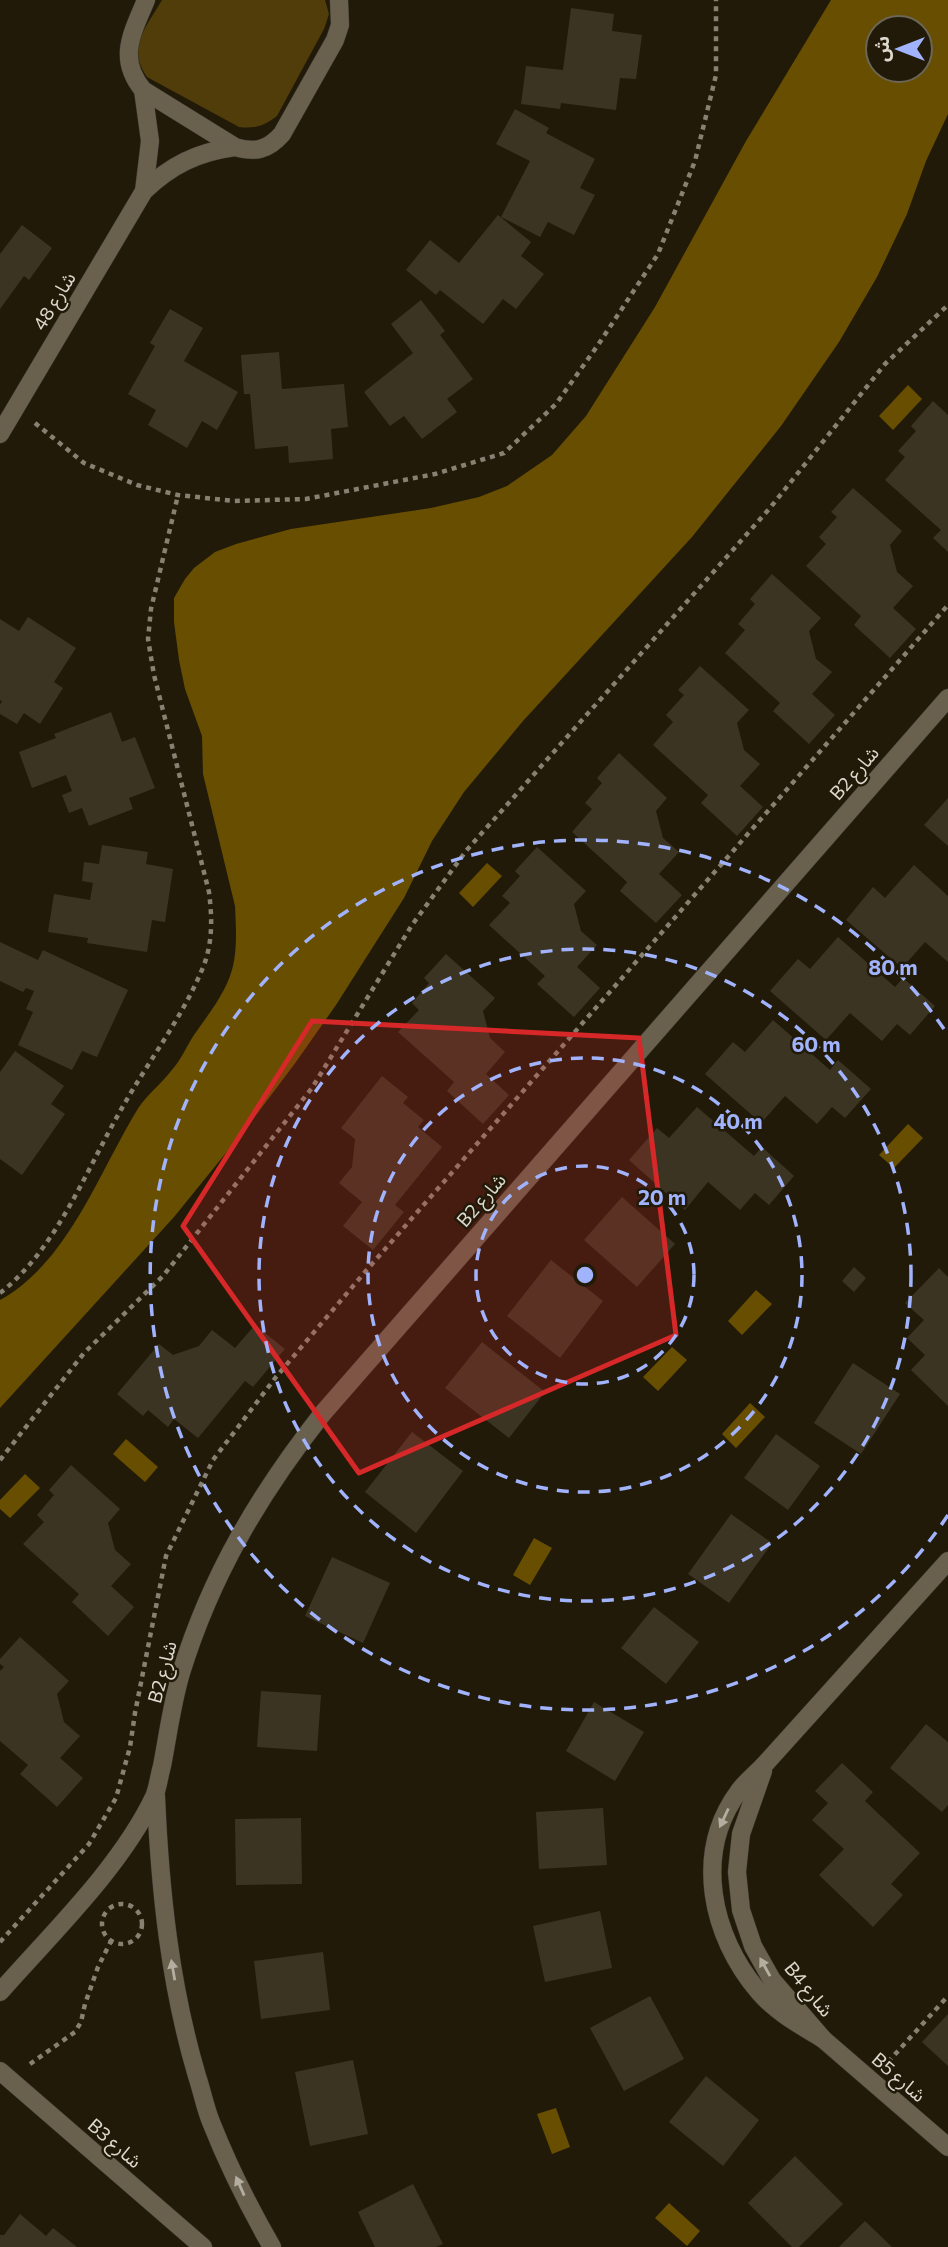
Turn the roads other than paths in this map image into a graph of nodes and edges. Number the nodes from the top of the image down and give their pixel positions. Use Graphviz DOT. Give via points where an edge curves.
graph roads {
  1 [pos="146,0"];
  2 [pos="339,0"];
  3 [pos="143,90"];
  4 [pos="235,147"];
  5 [pos="144,191"];
  6 [pos="0,434"];
  7 [pos="948,698"];
  8 [pos="948,1561"];
  9 [pos="765,1764"];
  10 [pos="156,1793"];
  11 [pos="0,1992"];
  12 [pos="823,2039"];
  13 [pos="5,2076"];
  14 [pos="948,2147"];
  15 [pos="202,2247"];
  16 [pos="272,2247"];
  1 -- 3 [label="street, شارع 48" via="128,55"];
  2 -- 4 [label="street, شارع 48" via="335,40 282,134 261,150"];
  3 -- 4 [label="street"];
  3 -- 5 [label="street, شارع 48" via="150,141"];
  4 -- 5 [label="street, شارع 48" via="176,165"];
  5 -- 6 [label="street, شارع 48"];
  7 -- 10 [label="street, B2 شارع" via="286,1460 224,1563 200,1619 180,1675"];
  8 -- 9 [label="street, B4 شارع"];
  12 -- 9 [label="street, B4 شارع, one-way" via="772,1980 753,1946 741,1910 737,1872 741,1834"];
  9 -- 12 [label="street, B4 شارع, one-way" via="740,1790 722,1820 713,1855 713,1893 721,1929 737,1964 760,1994"];
  10 -- 11 [label="street, B2 شارع" via="120,1855"];
  16 -- 10 [label="street, B2 شارع, one-way" via="211,2121 184,2030 167,1934"];
  12 -- 14 [label="street, B5 شارع"];
  13 -- 15 [label="street, B3 شارع"];
}
